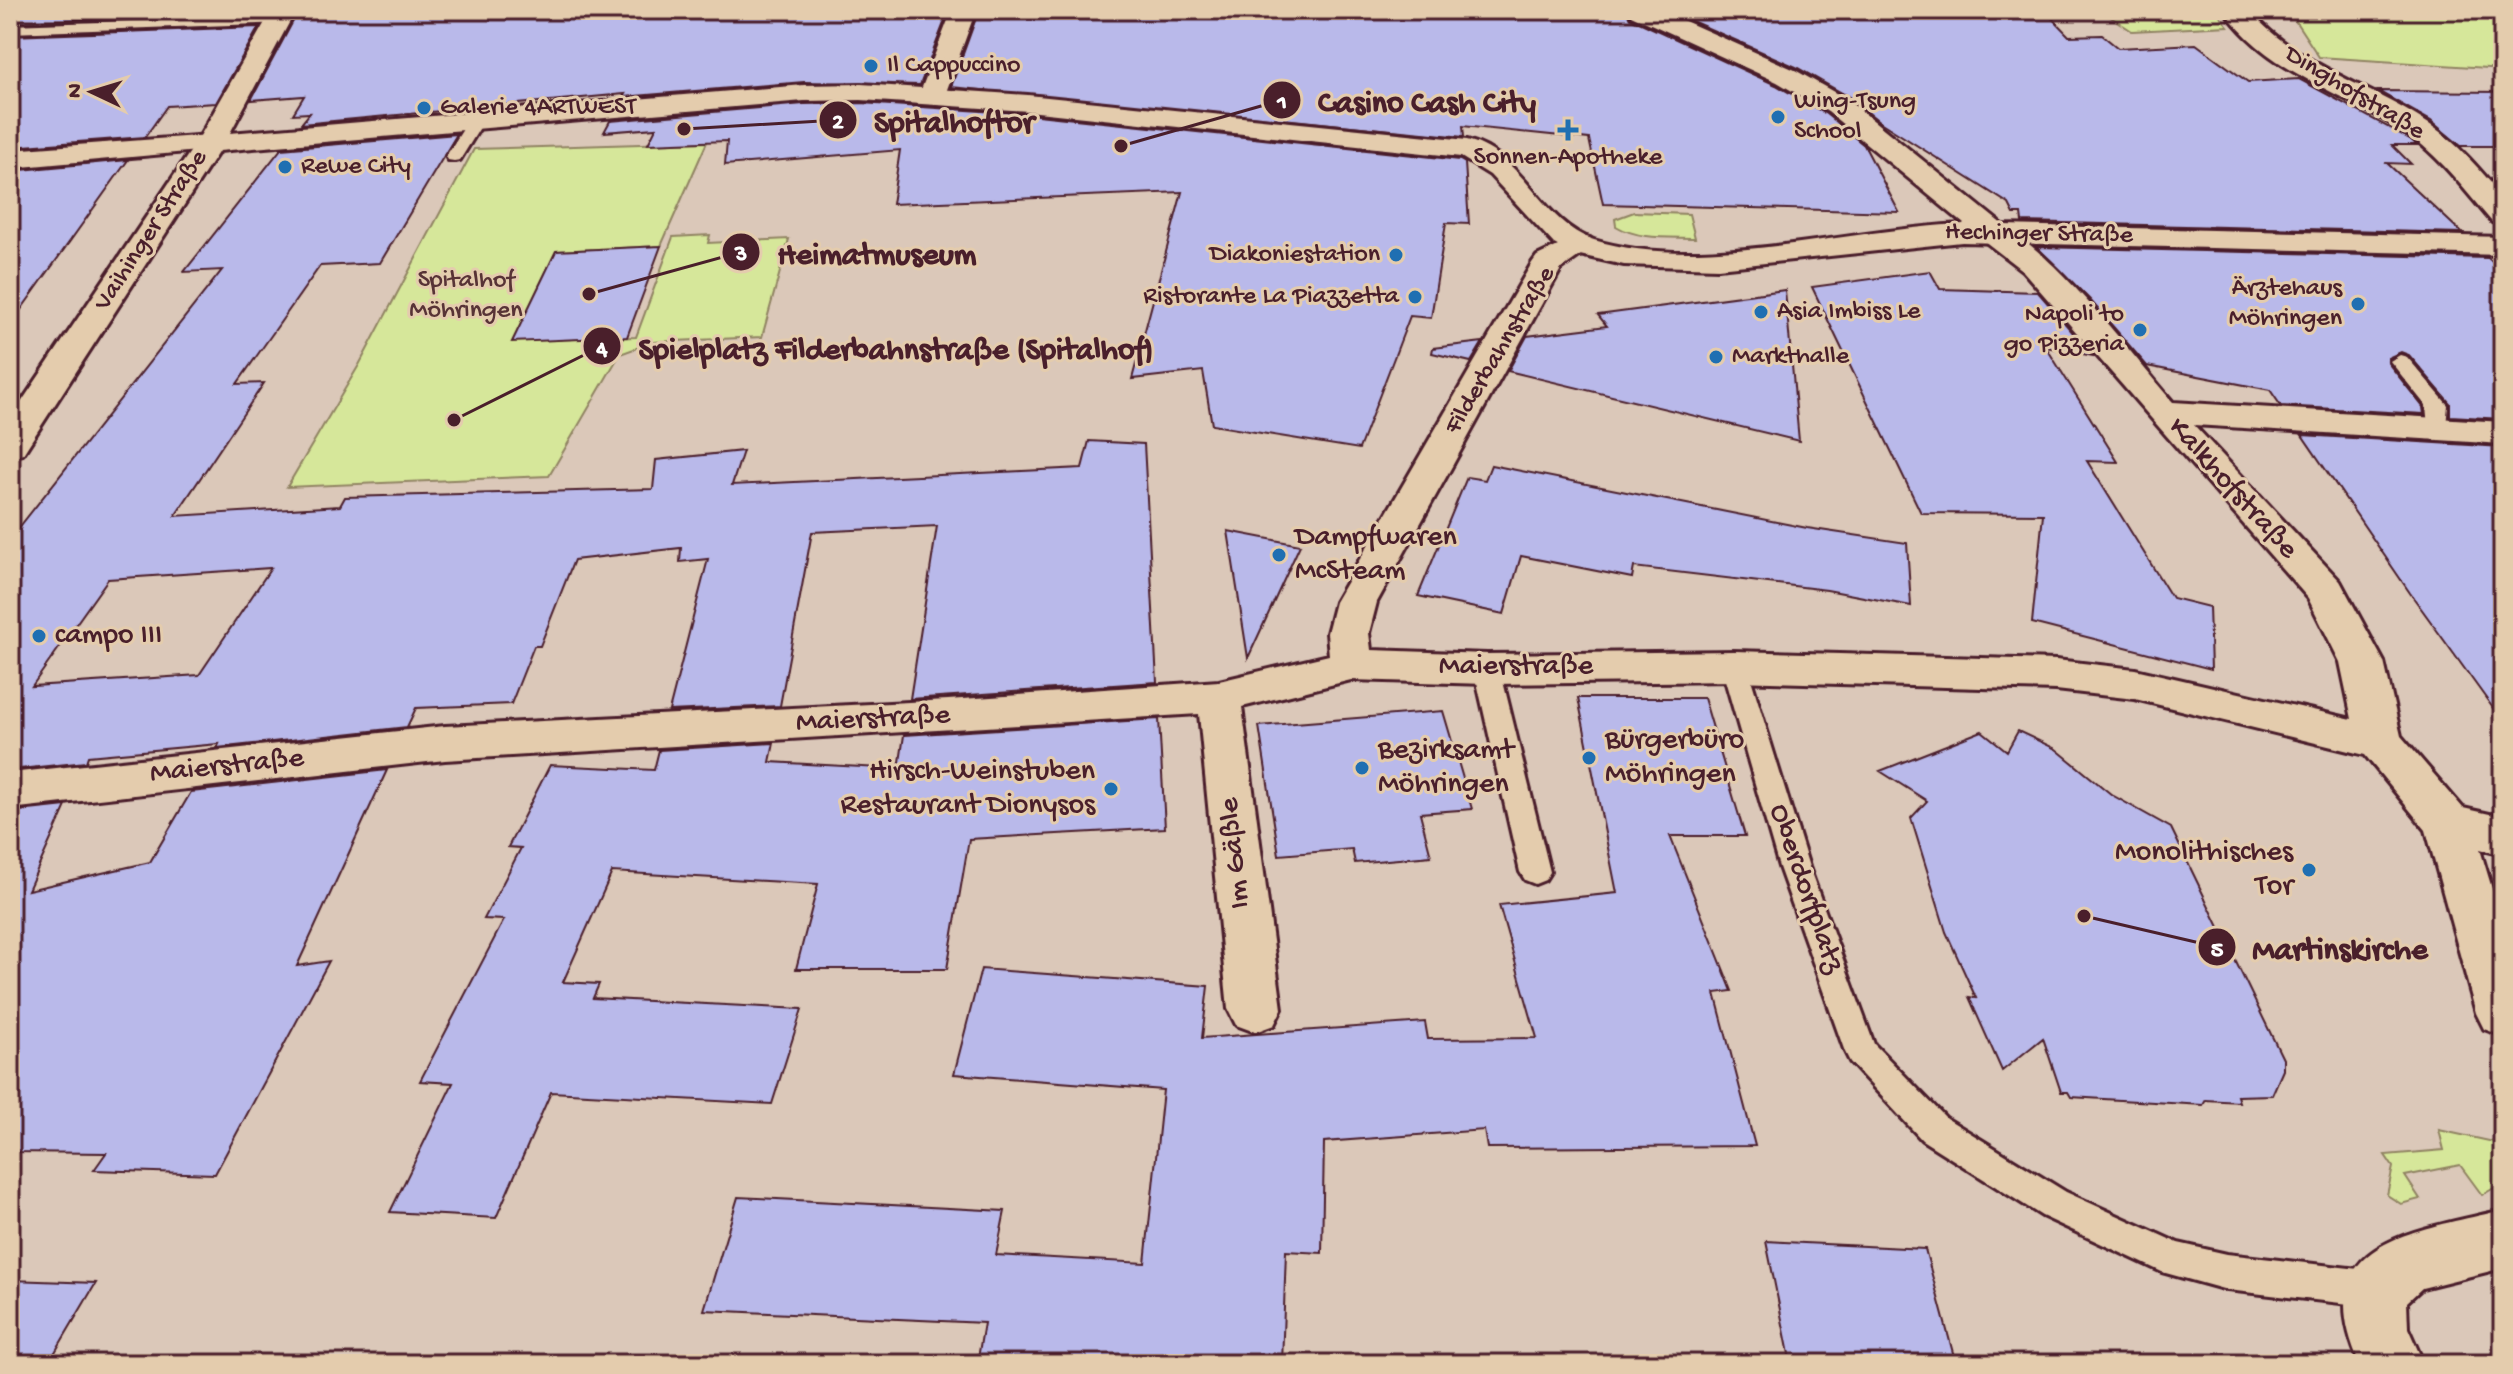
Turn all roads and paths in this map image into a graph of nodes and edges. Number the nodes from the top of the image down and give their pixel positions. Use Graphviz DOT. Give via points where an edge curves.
graph roads {
  1 [pos="964,10"];
  2 [pos="1640,10"];
  3 [pos="2236,10"];
  4 [pos="281,15"];
  5 [pos="10,29"];
  6 [pos="932,95"];
  7 [pos="476,121"];
  8 [pos="210,143"];
  9 [pos="454,156"];
  10 [pos="10,159"];
  11 [pos="2503,216"];
  12 [pos="1994,233"];
  13 [pos="1579,245"];
  14 [pos="2503,246"];
  15 [pos="2400,361"];
  16 [pos="2162,412"];
  17 [pos="2437,431"];
  18 [pos="2503,433"];
  19 [pos="10,446"];
  20 [pos="1351,665"];
  21 [pos="1734,666"];
  22 [pos="1487,669"];
  23 [pos="1219,697"];
  24 [pos="2380,742"];
  25 [pos="10,791"];
  26 [pos="2448,823"];
  27 [pos="2503,836"];
  28 [pos="1535,872"];
  29 [pos="1255,1009"];
  30 [pos="2503,1013"];
  31 [pos="2503,1239"];
  32 [pos="2376,1289"];
  33 [pos="2392,1364"];
  1 -- 6 [label="street"];
  2 -- 12 [label="street" via="1778,72 1838,106"];
  3 -- 11 [label="street, Dinghofstraße" via="2294,61 2422,132"];
  4 -- 5 [label="lane"];
  4 -- 8 [label="street, Vaihinger Straße"];
  6 -- 7 [label="street, Filderbahnstraße" via="804,93"];
  6 -- 13 [label="street, Filderbahnstraße" via="1467,149 1510,176 1538,212"];
  7 -- 8 [label="street, Filderbahnstraße"];
  7 -- 9 [label="lane"];
  8 -- 10 [label="street, Filderbahnstraße"];
  8 -- 19 [label="street, Vaihinger Straße"];
  12 -- 13 [label="street, Hechinger Straße" via="1906,234 1673,260 1630,258"];
  12 -- 14 [label="street, Hechinger Straße"];
  12 -- 16 [label="street" via="2034,264"];
  13 -- 20 [label="street, Filderbahnstraße" via="1548,263 1356,602 1348,633"];
  15 -- 17 [label="lane" via="2437,405"];
  16 -- 17 [label="street, Kalkhofstraße"];
  16 -- 24 [label="street, Kalkhofstraße" via="2325,591 2362,662"];
  17 -- 18 [label="street, Kalkhofstraße"];
  20 -- 22 [label="street, Maierstraße"];
  20 -- 23 [label="street, Maierstraße"];
  21 -- 22 [label="street, Maierstraße"];
  21 -- 24 [label="street" via="2056,675 2135,684"];
  21 -- 32 [label="lane, Oberdorfplatz" via="1794,867 1861,1052 1934,1129 2054,1204 2175,1260 2227,1272"];
  22 -- 28 [label="lane"];
  23 -- 25 [label="street, Maierstraße" via="445,743"];
  23 -- 29 [label="street, Im Gäßle"];
  24 -- 26 [label="street"];
  26 -- 27 [label="street"];
  26 -- 30 [label="street"];
  31 -- 32 [label="street" via="2406,1263"];
  32 -- 33 [label="street" via="2377,1331"];
}
